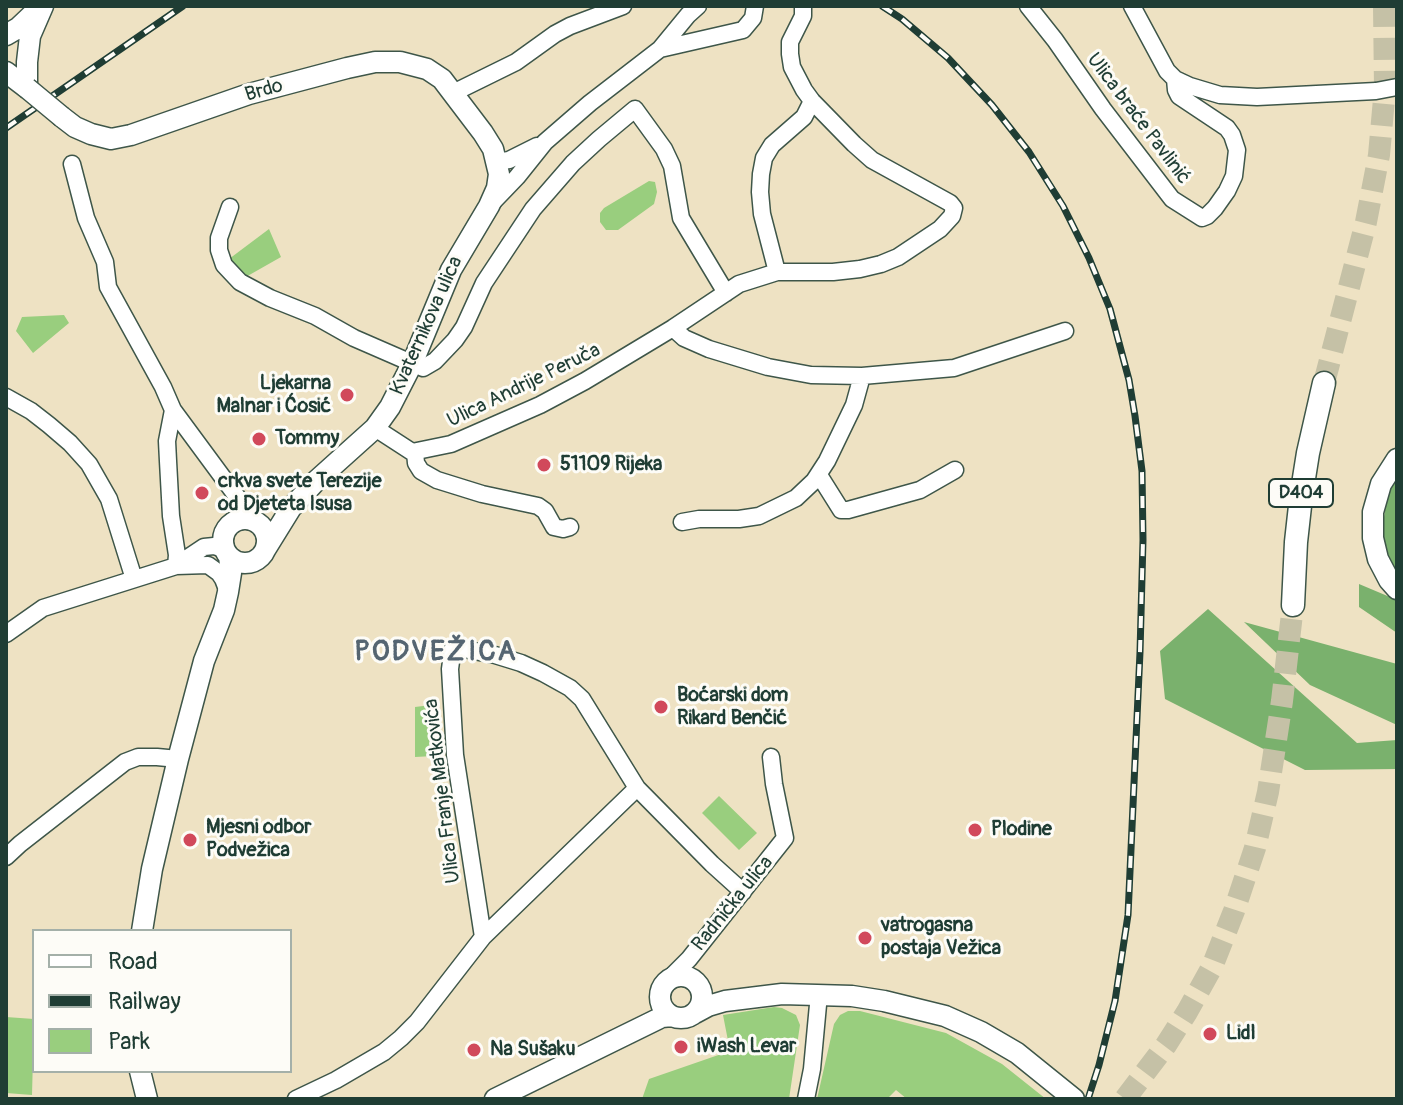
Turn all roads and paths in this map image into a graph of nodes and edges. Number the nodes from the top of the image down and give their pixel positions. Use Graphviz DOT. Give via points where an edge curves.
graph roads {
  1 [pos="42,6"];
  2 [pos="623,6"];
  3 [pos="698,6"];
  4 [pos="755,6"];
  5 [pos="803,6"];
  6 [pos="1028,6"];
  7 [pos="1132,6"];
  8 [pos="6,35"];
  9 [pos="660,49"];
  10 [pos="6,72"];
  11 [pos="1175,79"];
  12 [pos="1397,87"];
  13 [pos="27,88"];
  14 [pos="453,93"];
  15 [pos="812,101"];
  16 [pos="545,142"];
  17 [pos="497,162"];
  18 [pos="72,164"];
  19 [pos="489,206"];
  20 [pos="230,207"];
  21 [pos="777,272"];
  22 [pos="726,293"];
  23 [pos="673,328"];
  24 [pos="1065,331"];
  25 [pos="412,364"];
  26 [pos="862,376"];
  27 [pos="1324,383"];
  28 [pos="6,397"];
  29 [pos="173,410"];
  30 [pos="375,428"];
  31 [pos="415,452"];
  32 [pos="1397,459"];
  33 [pos="955,470"];
  34 [pos="819,475"];
  35 [pos="291,508"];
  36 [pos="252,517"];
  37 [pos="682,522"];
  38 [pos="570,527"];
  39 [pos="228,553"];
  40 [pos="261,554"];
  41 [pos="176,566"];
  42 [pos="134,579"];
  43 [pos="1397,589"];
  44 [pos="226,601"];
  45 [pos="1293,605"];
  46 [pos="6,634"];
  47 [pos="771,757"];
  48 [pos="178,759"];
  49 [pos="637,788"];
  50 [pos="6,857"];
  51 [pos="743,892"];
  52 [pos="142,929"];
  53 [pos="483,937"];
  54 [pos="687,977"];
  55 [pos="819,994"];
  56 [pos="725,1001"];
  57 [pos="666,1008"];
  58 [pos="695,1013"];
  59 [pos="140,1073"];
  60 [pos="1070,1096"];
  61 [pos="147,1099"];
  62 [pos="296,1099"];
  63 [pos="495,1099"];
  64 [pos="806,1099"];
  1 -- 8 [label="main road"];
  1 -- 13 [label="main road" via="30,36"];
  2 -- 14 [label="street" via="570,26 516,62"];
  3 -- 9 [label="street, Kvaternikova ulica"];
  4 -- 9 [label="street, Kvaternikova ulica" via="743,30"];
  5 -- 15 [label="street, Ulica Andrije Peruča" via="790,54"];
  6 -- 11 [label="street, Ulica braće Pavlinić" via="1172,199 1202,218 1227,191 1237,150 1227,128 1179,96"];
  7 -- 11 [label="street, Ulica braće Pavlinić"];
  9 -- 16 [label="street, Kvaternikova ulica"];
  10 -- 13 [label="main road, Brdo"];
  11 -- 12 [label="street" via="1220,95 1257,97"];
  13 -- 14 [label="main road, Brdo, bridge" via="75,127 111,139 249,94 375,62 427,69"];
  14 -- 17 [label="main road, Brdo"];
  15 -- 21 [label="street" via="804,117 764,158 762,214"];
  15 -- 21 [label="street, Ulica Andrije Peruča" via="872,160 954,208 940,229 881,264 833,272"];
  16 -- 17 [label="street, Kvaternikova ulica"];
  16 -- 19 [label="street, Kvaternikova ulica"];
  17 -- 19 [label="main road, Kvaternikova ulica" via="497,188"];
  18 -- 29 [label="street" via="105,262 108,287"];
  19 -- 25 [label="main road, Kvaternikova ulica" via="451,270"];
  20 -- 25 [label="street" via="219,250 224,265 240,282"];
  21 -- 22 [label="street, Ulica Andrije Peruča"];
  22 -- 23 [label="street, Ulica Andrije Peruča"];
  22 -- 25 [label="street" via="681,218 664,149 635,109 573,163 524,220 449,347 430,365"];
  23 -- 26 [label="street" via="709,349 768,367"];
  23 -- 31 [label="street, Ulica Andrije Peruča" via="540,405 451,444"];
  24 -- 26 [label="street" via="954,368"];
  25 -- 30 [label="main road, Kvaternikova ulica"];
  26 -- 34 [label="street" via="854,405"];
  27 -- 45 [label="highway, D404" via="1301,497"];
  28 -- 42 [label="street" via="49,425 89,464 109,499"];
  29 -- 36 [label="street"];
  29 -- 41 [label="street" via="167,441"];
  30 -- 31 [label="street"];
  30 -- 35 [label="main road, Kvaternikova ulica"];
  31 -- 38 [label="street" via="421,471 437,480 538,506 554,527"];
  32 -- 43 [label="main road" via="1381,484 1373,538 1378,559"];
  33 -- 34 [label="street" via="920,490 848,510 841,510"];
  34 -- 37 [label="street" via="796,498 759,516"];
  35 -- 36 [label="main road, Kvaternikova ulica" via="273,518"];
  35 -- 40 [label="main road, Kvaternikova ulica"];
  36 -- 39 [label="main road, Kvaternikova ulica" via="232,524 224,536"];
  36 -- 40 [label="main road" via="267,543"];
  39 -- 40 [label="main road" via="243,563"];
  39 -- 41 [label="street" via="204,547"];
  39 -- 44 [label="main road, Kvaternikova ulica"];
  40 -- 44 [label="main road, Kvaternikova ulica"];
  41 -- 42 [label="street"];
  41 -- 44 [label="street" via="208,565 226,585"];
  42 -- 46 [label="street" via="43,608"];
  44 -- 48 [label="main road, Kvaternikova ulica"];
  47 -- 51 [label="street, Radnička ulica" via="785,838"];
  48 -- 50 [label="street" via="138,757 125,762"];
  48 -- 52 [label="main road, Kvaternikova ulica"];
  49 -- 51 [label="street, Ulica Franje Matkovića"];
  49 -- 53 [label="street"];
  49 -- 53 [label="street, Ulica Franje Matkovića" via="570,688 521,663 453,647 455,755"];
  51 -- 54 [label="street, Radnička ulica"];
  53 -- 62 [label="street" via="401,1038"];
  54 -- 56 [label="main road" via="706,997"];
  54 -- 57 [label="main road, Radnička ulica" via="662,987"];
  54 -- 58 [label="main road, Radnička ulica" via="702,1003"];
  55 -- 56 [label="main road"];
  55 -- 60 [label="main road" via="884,1001 945,1016 1017,1053"];
  55 -- 64 [label="street"];
  56 -- 58 [label="main road"];
  57 -- 58 [label="main road" via="687,1017"];
  57 -- 63 [label="main road, Radnička ulica" via="630,1034"];
  59 -- 61 [label="main road"];
}
